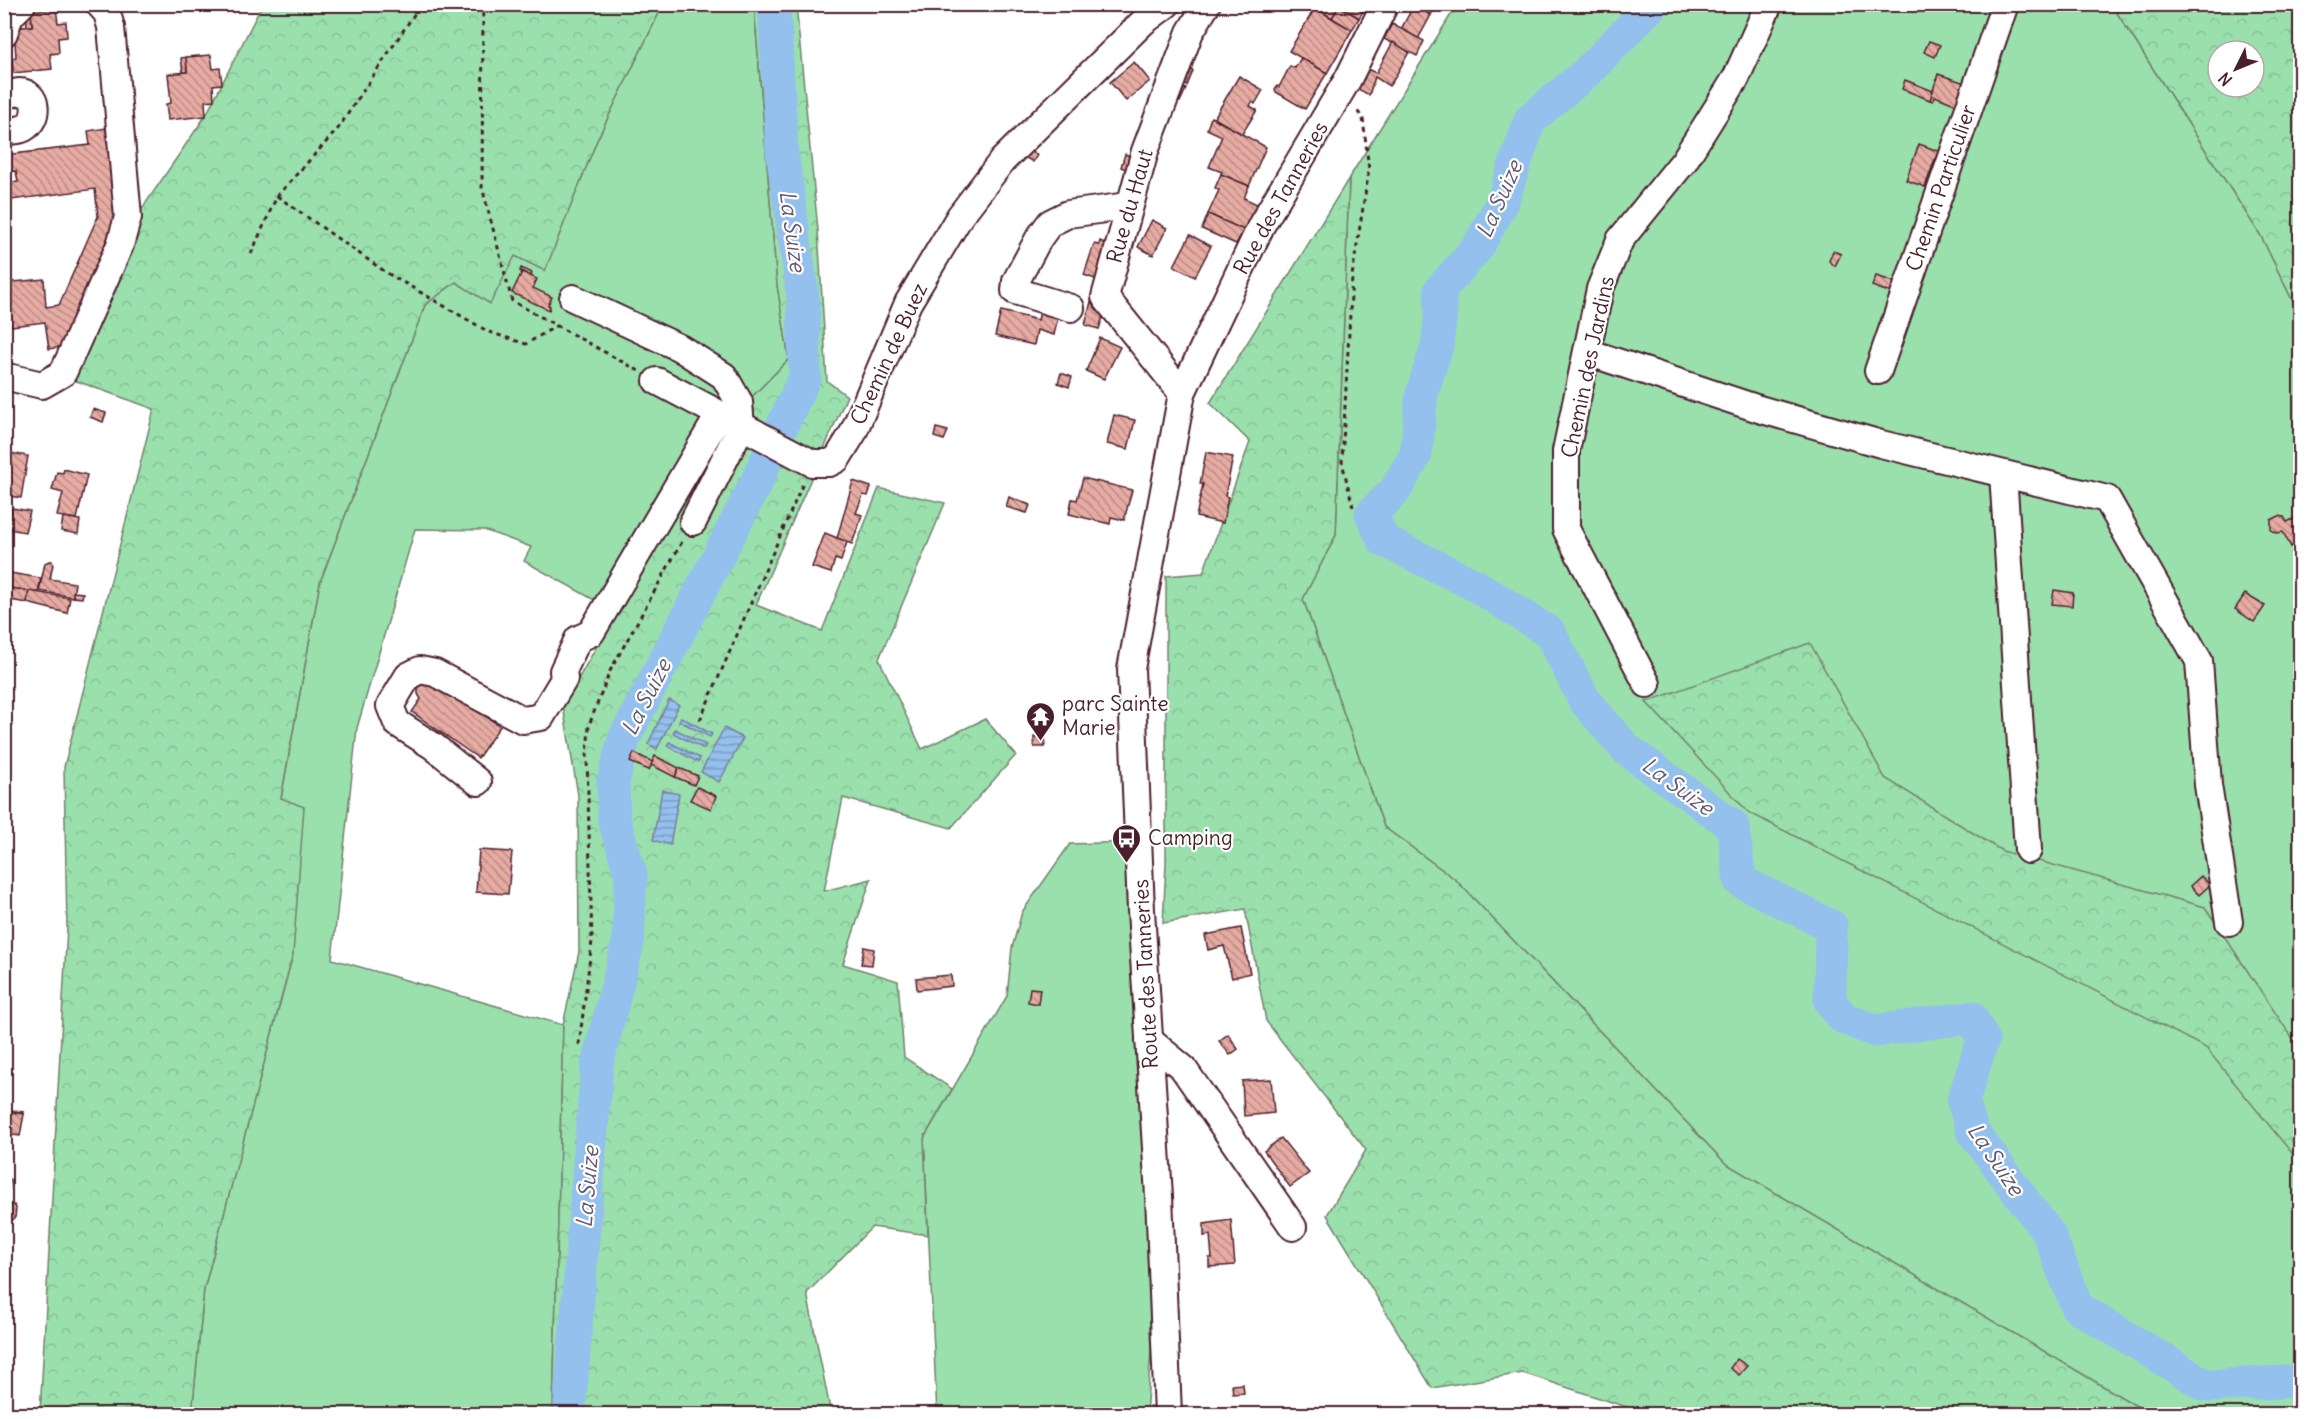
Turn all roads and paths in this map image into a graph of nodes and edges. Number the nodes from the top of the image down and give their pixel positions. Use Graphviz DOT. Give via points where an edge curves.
graph roads {
  1 [pos="22,4"];
  2 [pos="99,4"];
  3 [pos="421,4"];
  4 [pos="483,4"];
  5 [pos="1167,4"];
  6 [pos="1207,4"];
  7 [pos="1385,4"];
  8 [pos="1769,4"];
  9 [pos="2005,4"];
  10 [pos="4,33"];
  11 [pos="1342,88"];
  12 [pos="4,96"];
  13 [pos="4,131"];
  14 [pos="277,196"];
  15 [pos="1128,206"];
  16 [pos="251,254"];
  17 [pos="573,298"];
  18 [pos="1071,308"];
  19 [pos="556,326"];
  20 [pos="1587,352"];
  21 [pos="1878,371"];
  22 [pos="4,376"];
  23 [pos="657,381"];
  24 [pos="1182,393"];
  25 [pos="719,415"];
  26 [pos="751,432"];
  27 [pos="802,459"];
  28 [pos="2003,474"];
  29 [pos="1353,507"];
  30 [pos="693,522"];
  31 [pos="1647,684"];
  32 [pos="700,720"];
  33 [pos="478,782"];
  34 [pos="2028,850"];
  35 [pos="2229,922"];
  36 [pos="1149,1040"];
  37 [pos="579,1045"];
  38 [pos="1293,1227"];
  39 [pos="1168,1414"];
  1 -- 10 [label="street" via="10,16"];
  2 -- 22 [label="street" via="107,12 111,27 128,217 120,245 63,373 42,385"];
  3 -- 14 [label="path" via="337,130"];
  4 -- 19 [label="path" via="482,187 512,301"];
  5 -- 27 [label="street, Chemin de Buez" via="1143,22 1002,161 960,216 908,303 853,433 837,459 828,463"];
  6 -- 15 [label="street, Rue du Haut" via="1190,32"];
  7 -- 11 [label="street, Rue des Tanneries"];
  8 -- 20 [label="street, Chemin des Jardins" via="1736,78 1690,152 1620,240 1600,289"];
  9 -- 21 [label="street, Chemin Particulier"];
  11 -- 24 [label="street, Rue des Tanneries" via="1262,224"];
  11 -- 29 [label="path" via="1363,119 1369,170 1352,276 1342,462"];
  12 -- 13 [label="street" via="19,92 29,95 35,102 35,112 30,124 22,129"];
  14 -- 16 [label="path"];
  14 -- 19 [label="path" via="387,273 489,332 526,344"];
  15 -- 18 [label="street" via="1068,214 1050,223 1039,238 1016,281 1015,291"];
  15 -- 24 [label="street, Rue du Haut" via="1105,297"];
  17 -- 26 [label="street" via="680,348 724,376"];
  19 -- 23 [label="path"];
  20 -- 28 [label="street" via="1781,415"];
  20 -- 31 [label="street, Chemin des Jardins" via="1566,451 1566,529"];
  23 -- 25 [label="street"];
  24 -- 36 [label="street, Route des Tanneries" via="1131,669"];
  25 -- 26 [label="street"];
  25 -- 33 [label="street" via="597,624 591,633 578,639 562,671 564,679 541,717 522,720 435,673 420,670 408,676 390,706 398,723"];
  26 -- 27 [label="street"];
  26 -- 30 [label="street"];
  27 -- 32 [label="path"];
  28 -- 34 [label="street"];
  28 -- 35 [label="street" via="2107,499 2199,661 2208,785"];
  30 -- 37 [label="path" via="610,671 589,725 586,757 592,941"];
  36 -- 38 [label="street" via="1183,1068"];
  36 -- 39 [label="street, Route des Tanneries"];
}
